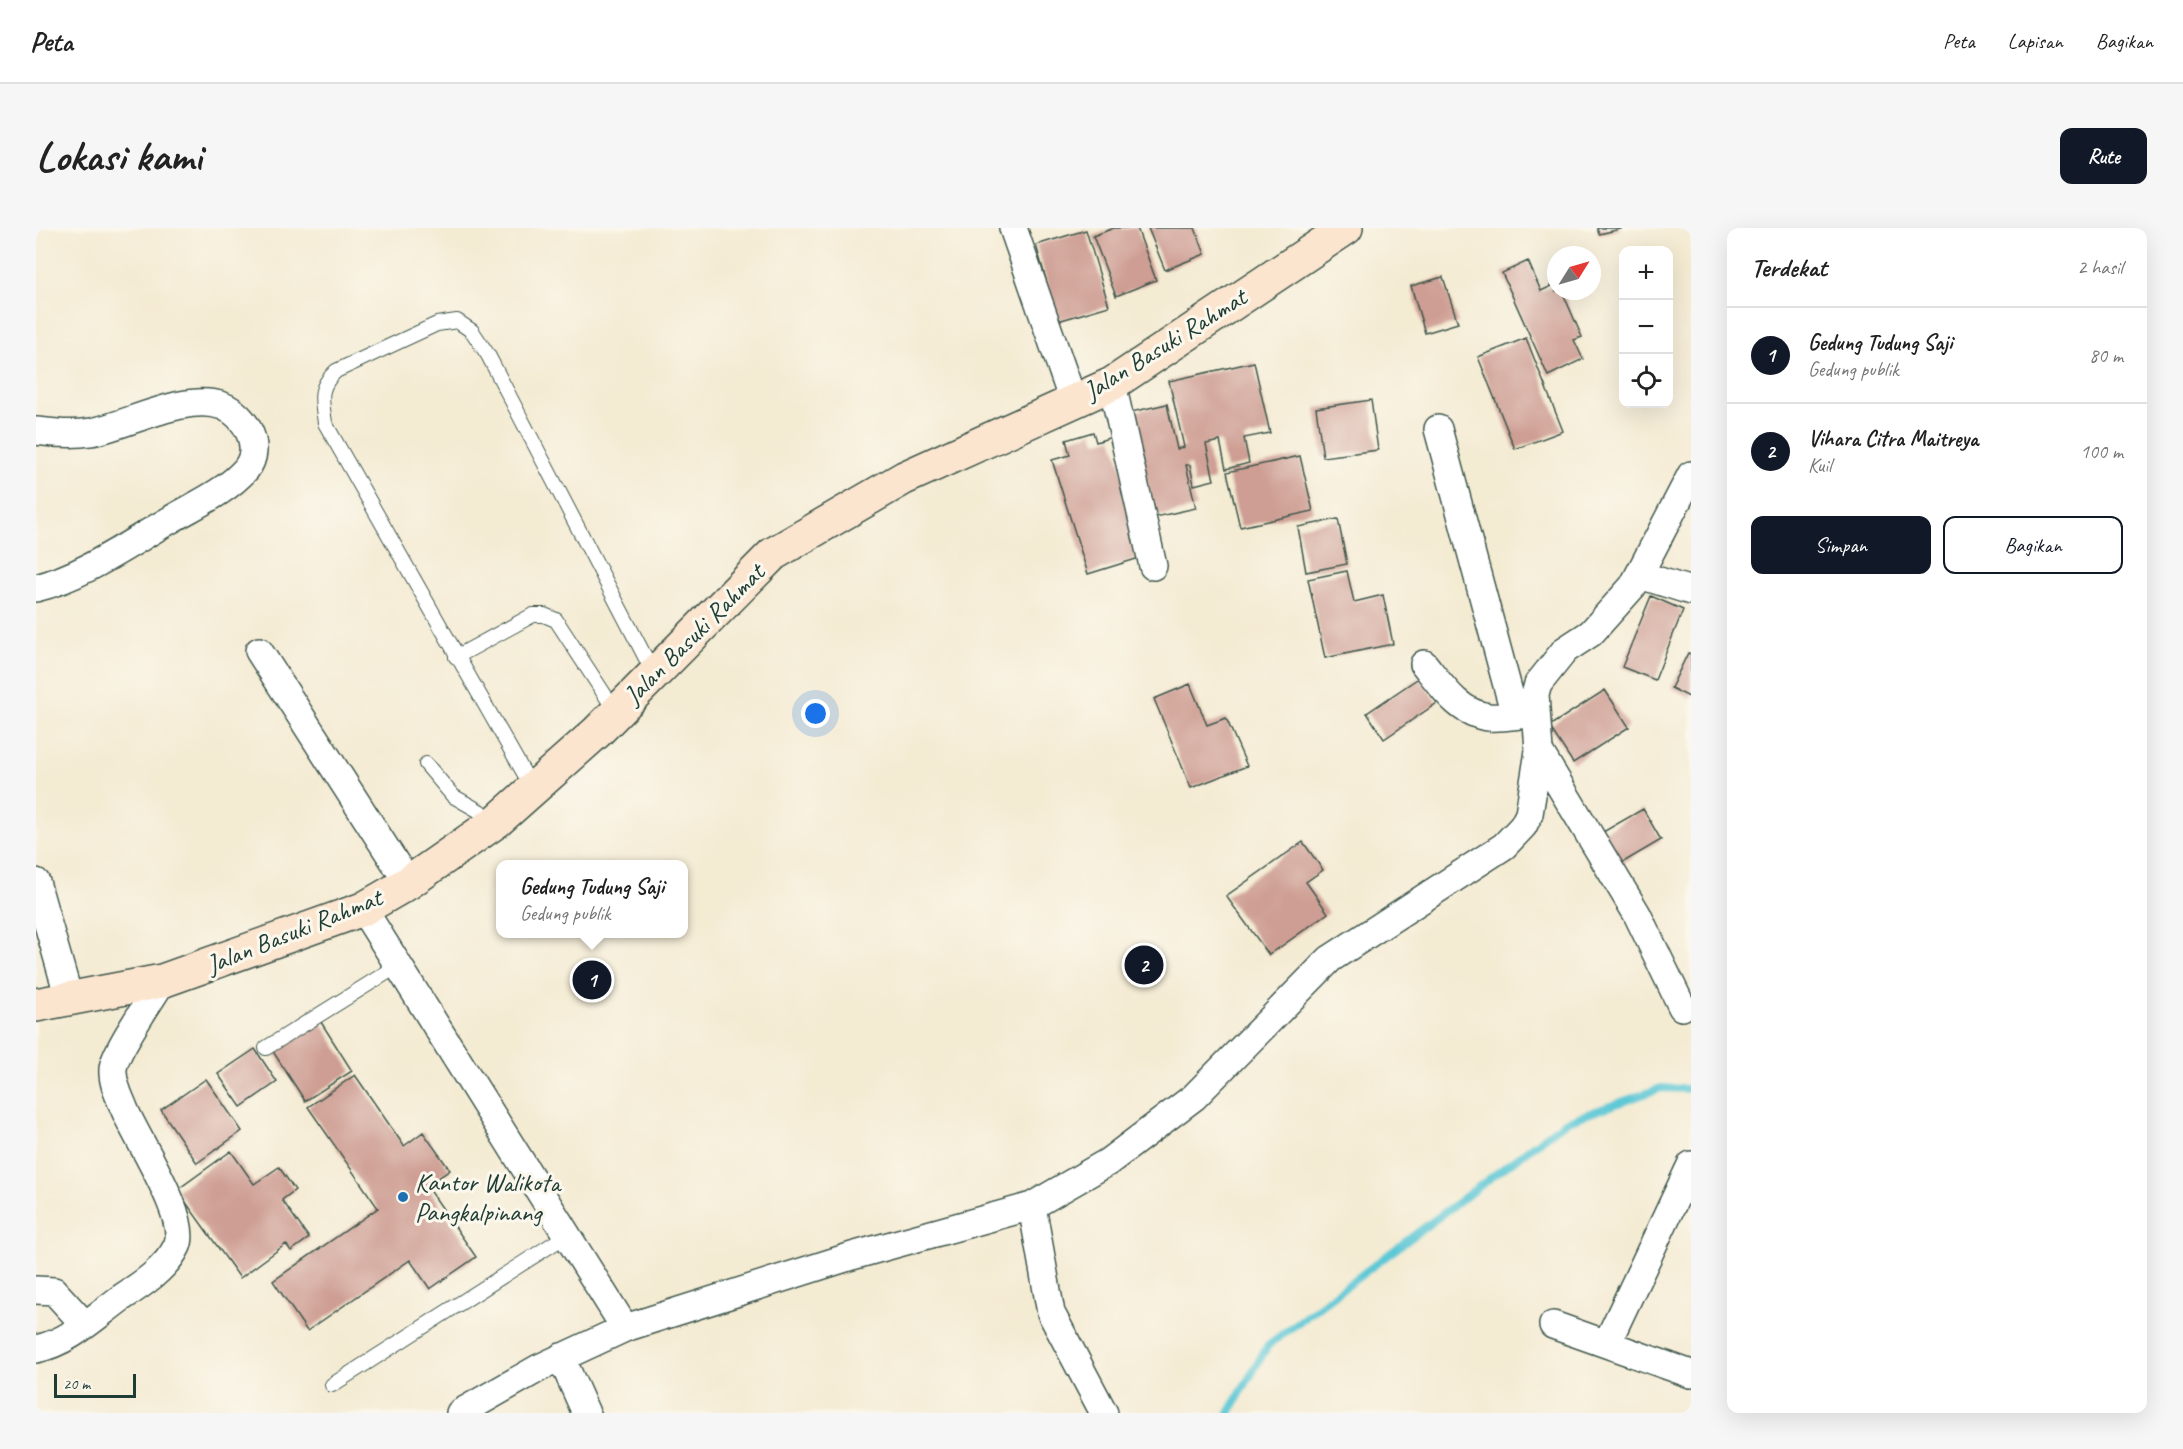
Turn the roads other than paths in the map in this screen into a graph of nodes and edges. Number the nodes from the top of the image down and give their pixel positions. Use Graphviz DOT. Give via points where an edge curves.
graph roads {
  1 [pos="1013,228"];
  2 [pos="1332,232"];
  3 [pos="1112,384"];
  4 [pos="1073,401"];
  5 [pos="1438,429"];
  6 [pos="36,431"];
  7 [pos="1691,475"];
  8 [pos="1153,566"];
  9 [pos="1640,575"];
  10 [pos="36,588"];
  11 [pos="1691,591"];
  12 [pos="260,651"];
  13 [pos="456,657"];
  14 [pos="1424,664"];
  15 [pos="654,674"];
  16 [pos="616,712"];
  17 [pos="1525,714"];
  18 [pos="1539,751"];
  19 [pos="426,764"];
  20 [pos="533,789"];
  21 [pos="497,821"];
  22 [pos="36,882"];
  23 [pos="408,883"];
  24 [pos="363,909"];
  25 [pos="399,966"];
  26 [pos="162,981"];
  27 [pos="69,998"];
  28 [pos="36,1005"];
  29 [pos="1682,1007"];
  30 [pos="266,1048"];
  31 [pos="1691,1165"];
  32 [pos="1032,1206"];
  33 [pos="567,1235"];
  34 [pos="36,1290"];
  35 [pos="85,1325"];
  36 [pos="1553,1325"];
  37 [pos="625,1328"];
  38 [pos="1607,1343"];
  39 [pos="36,1349"];
  40 [pos="561,1358"];
  41 [pos="1691,1374"];
  42 [pos="332,1385"];
  43 [pos="460,1413"];
  44 [pos="586,1413"];
  45 [pos="1104,1413"];
  1 -- 4 [label="street"];
  2 -- 3 [label="street, Jalan Basuki Rahmat"];
  3 -- 4 [label="street, Jalan Basuki Rahmat"];
  3 -- 8 [label="street"];
  4 -- 15 [label="street, Jalan Basuki Rahmat" via="904,478 773,554"];
  5 -- 17 [label="street"];
  6 -- 10 [label="street" via="89,433 147,413 201,404 222,406 237,415 250,432 254,446 253,459 224,488 101,560"];
  7 -- 9 [label="street"];
  9 -- 11 [label="street"];
  9 -- 17 [label="street" via="1591,633 1565,650 1544,673"];
  12 -- 23 [label="street"];
  13 -- 15 [label="lane" via="325,423 321,394 325,382 336,371 436,324 457,321 472,331 488,355"];
  13 -- 16 [label="lane" via="533,615 544,615 556,620"];
  13 -- 20 [label="lane"];
  14 -- 17 [label="street" via="1452,698 1473,713 1490,717"];
  15 -- 16 [label="street, Jalan Basuki Rahmat"];
  16 -- 20 [label="street, Jalan Basuki Rahmat"];
  17 -- 18 [label="street"];
  18 -- 29 [label="street" via="1637,914"];
  18 -- 32 [label="street" via="1529,814 1504,846 1330,959 1194,1097 1107,1162"];
  19 -- 21 [label="lane" via="453,796"];
  20 -- 21 [label="street, Jalan Basuki Rahmat"];
  21 -- 23 [label="street, Jalan Basuki Rahmat"];
  22 -- 27 [label="street"];
  23 -- 24 [label="street, Jalan Basuki Rahmat"];
  24 -- 25 [label="street"];
  24 -- 26 [label="street, Jalan Basuki Rahmat"];
  25 -- 30 [label="lane"];
  25 -- 33 [label="street"];
  26 -- 27 [label="street, Jalan Basuki Rahmat"];
  26 -- 35 [label="street" via="119,1050 113,1069 130,1124 165,1187 177,1219 179,1240 169,1259"];
  27 -- 28 [label="street, Jalan Basuki Rahmat"];
  31 -- 38 [label="street"];
  32 -- 37 [label="street" via="852,1256"];
  32 -- 45 [label="street" via="1051,1313"];
  33 -- 37 [label="street"];
  33 -- 42 [label="lane"];
  34 -- 35 [label="street" via="54,1291"];
  35 -- 39 [label="street" via="59,1342"];
  36 -- 38 [label="street"];
  37 -- 40 [label="street"];
  38 -- 41 [label="street"];
  40 -- 43 [label="street"];
  40 -- 44 [label="street"];
}
